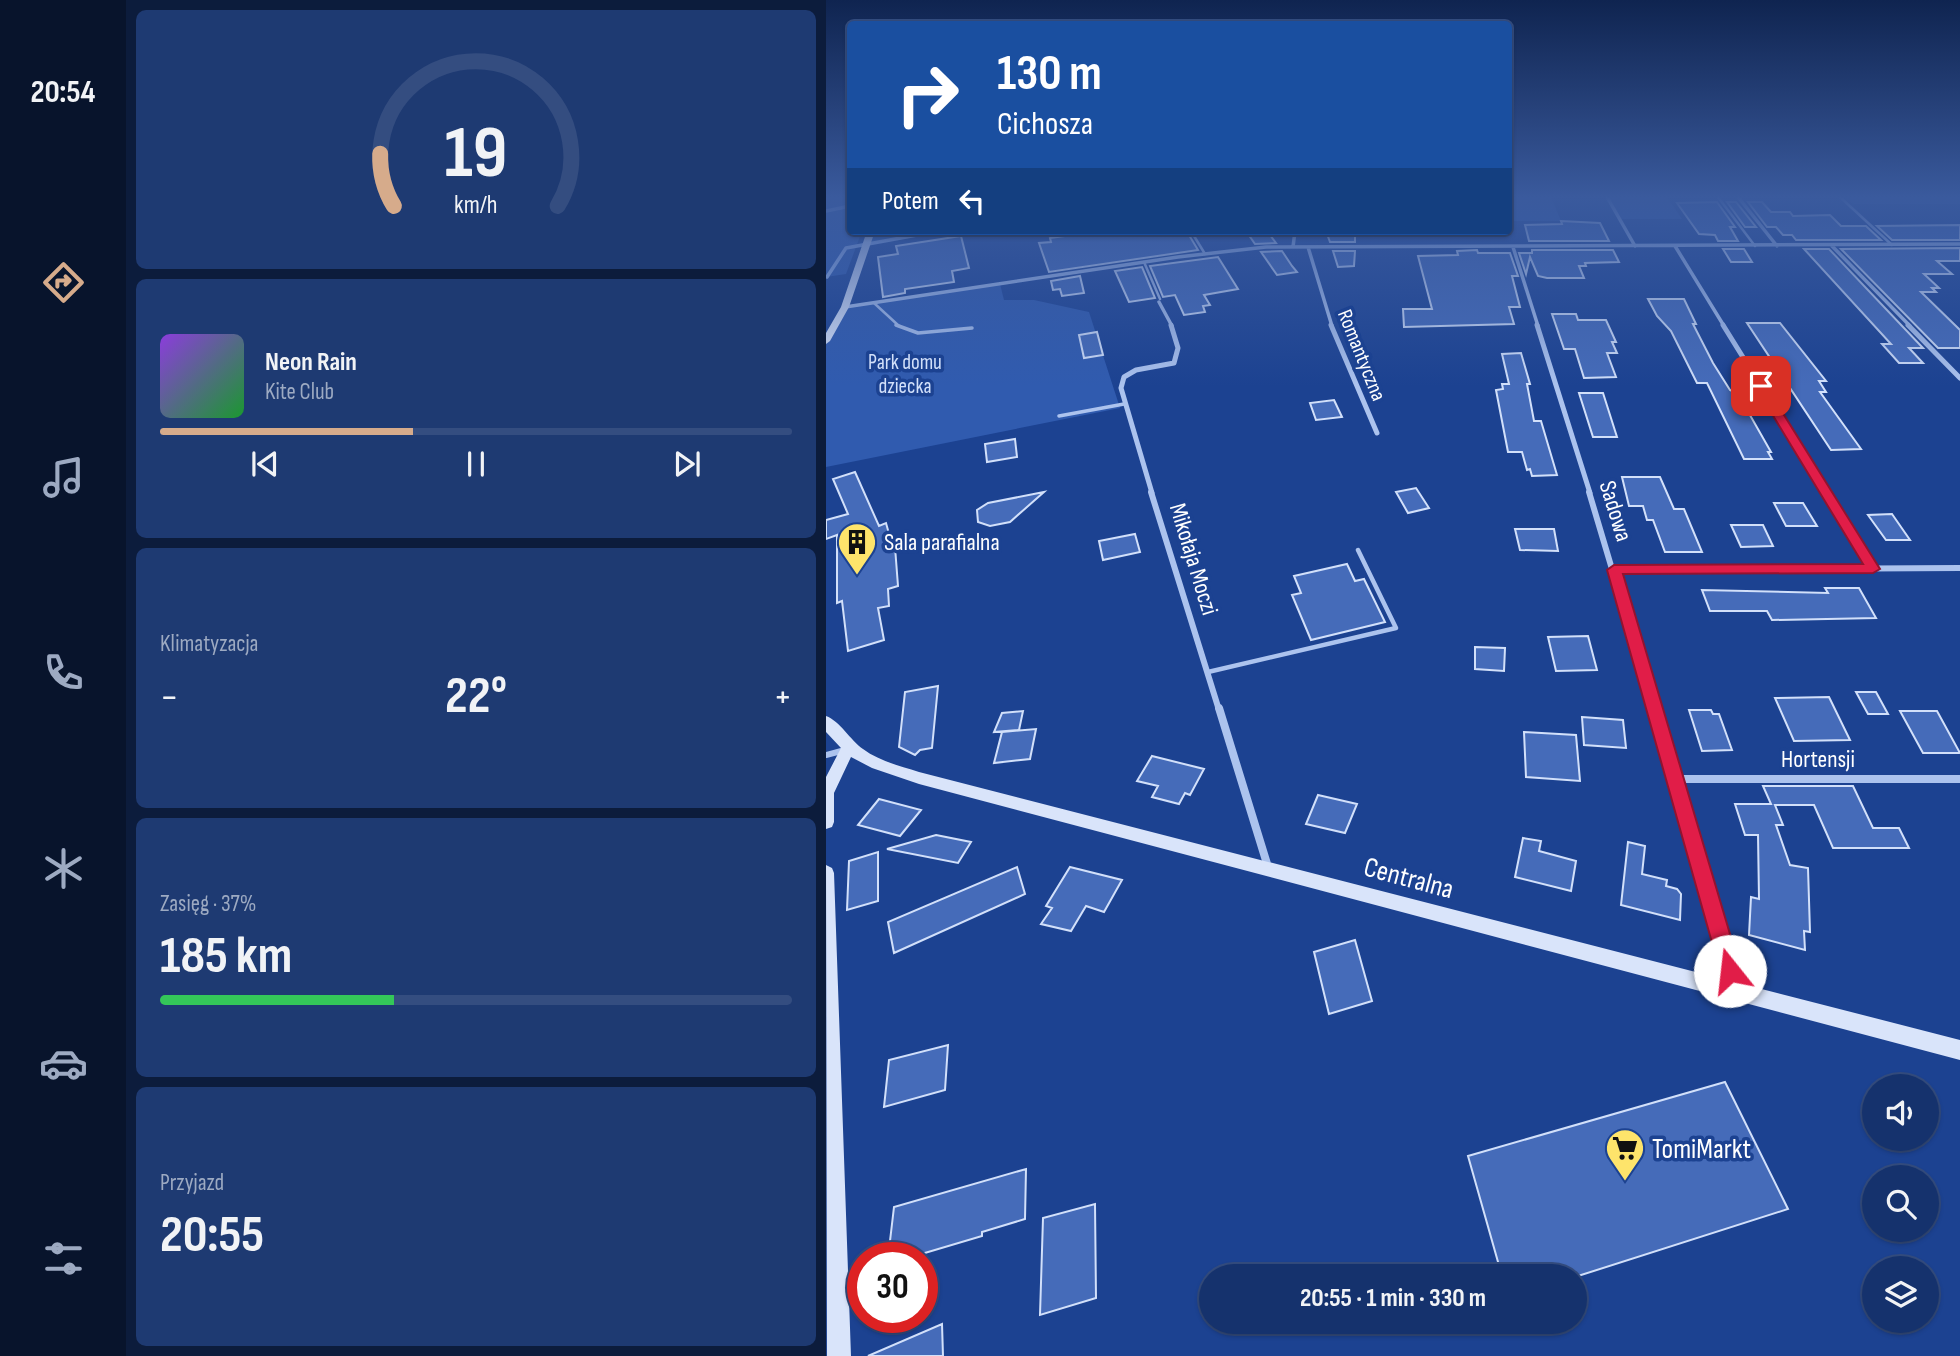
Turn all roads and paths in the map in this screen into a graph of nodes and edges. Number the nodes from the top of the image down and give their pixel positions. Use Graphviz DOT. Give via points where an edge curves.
graph roads {
  1 [pos="861,260"];
  2 [pos="1157,260"];
  3 [pos="1312,260"];
  4 [pos="1517,260"];
  5 [pos="1684,260"];
  6 [pos="1846,260"];
  7 [pos="1144,262"];
  8 [pos="1159,301"];
  9 [pos="874,303"];
  10 [pos="845,307"];
  11 [pos="972,328"];
  12 [pos="826,341"];
  13 [pos="1960,378"];
  14 [pos="1124,404"];
  15 [pos="1059,415"];
  16 [pos="1377,433"];
  17 [pos="1358,550"];
  18 [pos="1960,568"];
  19 [pos="1873,569"];
  20 [pos="1614,570"];
  21 [pos="1208,672"];
  22 [pos="826,722"];
  23 [pos="848,749"];
  24 [pos="826,755"];
  25 [pos="1676,779"];
  26 [pos="1960,779"];
  27 [pos="826,822"];
  28 [pos="1268,867"];
  29 [pos="826,873"];
  30 [pos="1735,990"];
  31 [pos="828,1005"];
  32 [pos="1960,1050"];
  33 [pos="839,1356"];
  1 -- 10 [label="street"];
  2 -- 7 [label="street"];
  3 -- 16 [label="street, Romantyczna" via="1332,330"];
  4 -- 20 [label="street, Sadowa"];
  5 -- 19 [label="street"];
  6 -- 13 [label="street"];
  7 -- 8 [label="lane"];
  7 -- 9 [label="street"];
  8 -- 14 [label="street, Mikołaja Moczi" via="1180,354 1174,363 1136,370 1124,377"];
  9 -- 10 [label="street"];
  9 -- 11 [label="lane" via="895,325 918,335"];
  10 -- 12 [label="street"];
  14 -- 15 [label="lane"];
  14 -- 21 [label="street, Mikołaja Moczi"];
  17 -- 21 [label="lane" via="1396,628"];
  18 -- 19 [label="street"];
  19 -- 20 [label="street"];
  20 -- 25 [label="street, Sadowa"];
  21 -- 28 [label="street, Mikołaja Moczi"];
  22 -- 23 [label="street"];
  23 -- 24 [label="lane"];
  23 -- 27 [label="street" via="826,793"];
  23 -- 28 [label="street, Centralna" via="864,760 919,778"];
  25 -- 26 [label="street, Hortensji"];
  25 -- 30 [label="street, Sadowa"];
  28 -- 30 [label="street, Centralna"];
  29 -- 31 [label="street"];
  30 -- 32 [label="street, Centralna"];
  31 -- 33 [label="street"];
}
